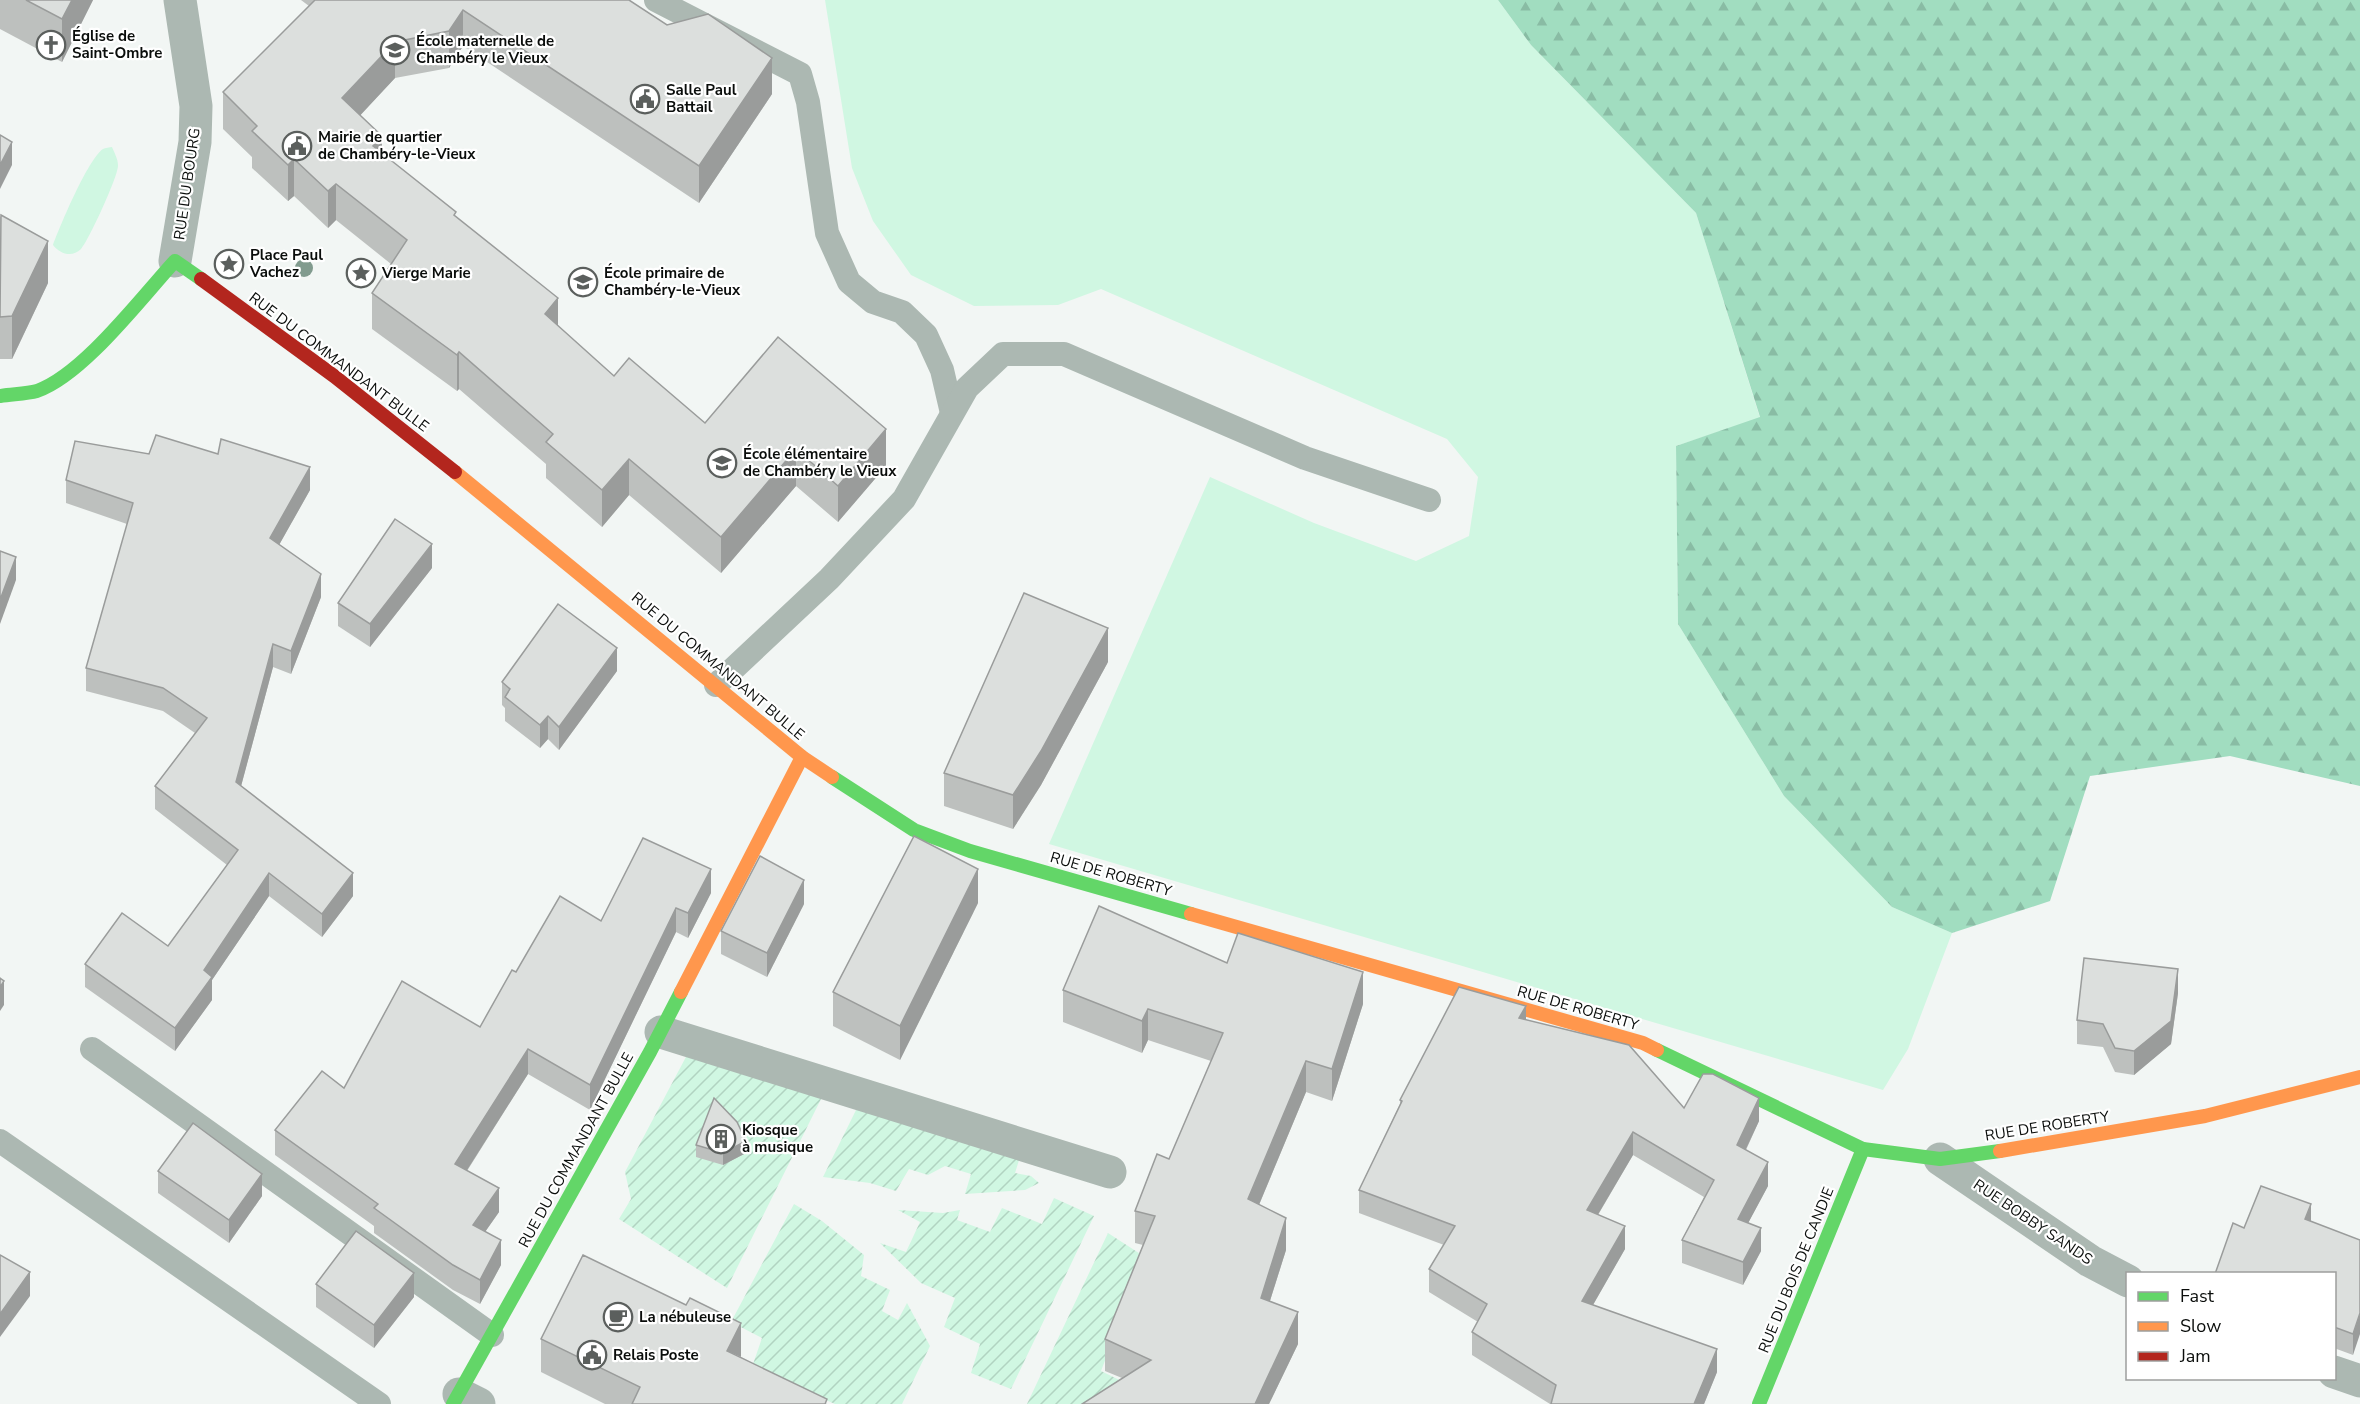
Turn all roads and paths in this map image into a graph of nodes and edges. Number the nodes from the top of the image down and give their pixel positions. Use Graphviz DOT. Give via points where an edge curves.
graph roads {
  1 [pos="180,0"];
  2 [pos="656,0"];
  3 [pos="175,261"];
  4 [pos="0,396"];
  5 [pos="952,413"];
  6 [pos="1430,500"];
  7 [pos="716,685"];
  8 [pos="802,757"];
  9 [pos="661,1032"];
  10 [pos="92,1049"];
  11 [pos="2360,1077"];
  12 [pos="0,1141"];
  13 [pos="1863,1149"];
  14 [pos="1940,1159"];
  15 [pos="1110,1172"];
  16 [pos="2126,1280"];
  17 [pos="492,1335"];
  18 [pos="2336,1373"];
  19 [pos="2360,1381"];
  20 [pos="464,1401"];
  21 [pos="379,1404"];
  22 [pos="1759,1404"];
  1 -- 3 [label="street, RUE DU BOURG" via="196,115"];
  2 -- 5 [label="lane" via="800,74 808,102 827,233 849,282 873,302 902,312 926,334 942,369"];
  3 -- 4 [label="street" via="64,377 36,391"];
  3 -- 7 [label="street, RUE DU COMMANDANT BULLE" via="334,376"];
  5 -- 6 [label="lane" via="967,388 1003,354 1064,354 1305,458"];
  5 -- 7 [label="lane" via="904,499 829,579"];
  7 -- 8 [label="street, RUE DU COMMANDANT BULLE"];
  8 -- 9 [label="street, RUE DU COMMANDANT BULLE"];
  8 -- 13 [label="street, RUE DE ROBERTY" via="914,830 970,851 1642,1043"];
  9 -- 15 [label="street"];
  9 -- 17 [label="street, RUE DU COMMANDANT BULLE"];
  10 -- 17 [label="lane"];
  11 -- 14 [label="street, RUE DE ROBERTY" via="2205,1116"];
  12 -- 21 [label="lane"];
  13 -- 14 [label="street, RUE DE ROBERTY"];
  13 -- 22 [label="street, RUE DU BOIS DE CANDIE"];
  14 -- 16 [label="street, RUE BOBBY SANDS" via="2090,1261"];
  17 -- 20 [label="street, RUE DU COMMANDANT BULLE"];
  18 -- 19 [label="street"];
}
